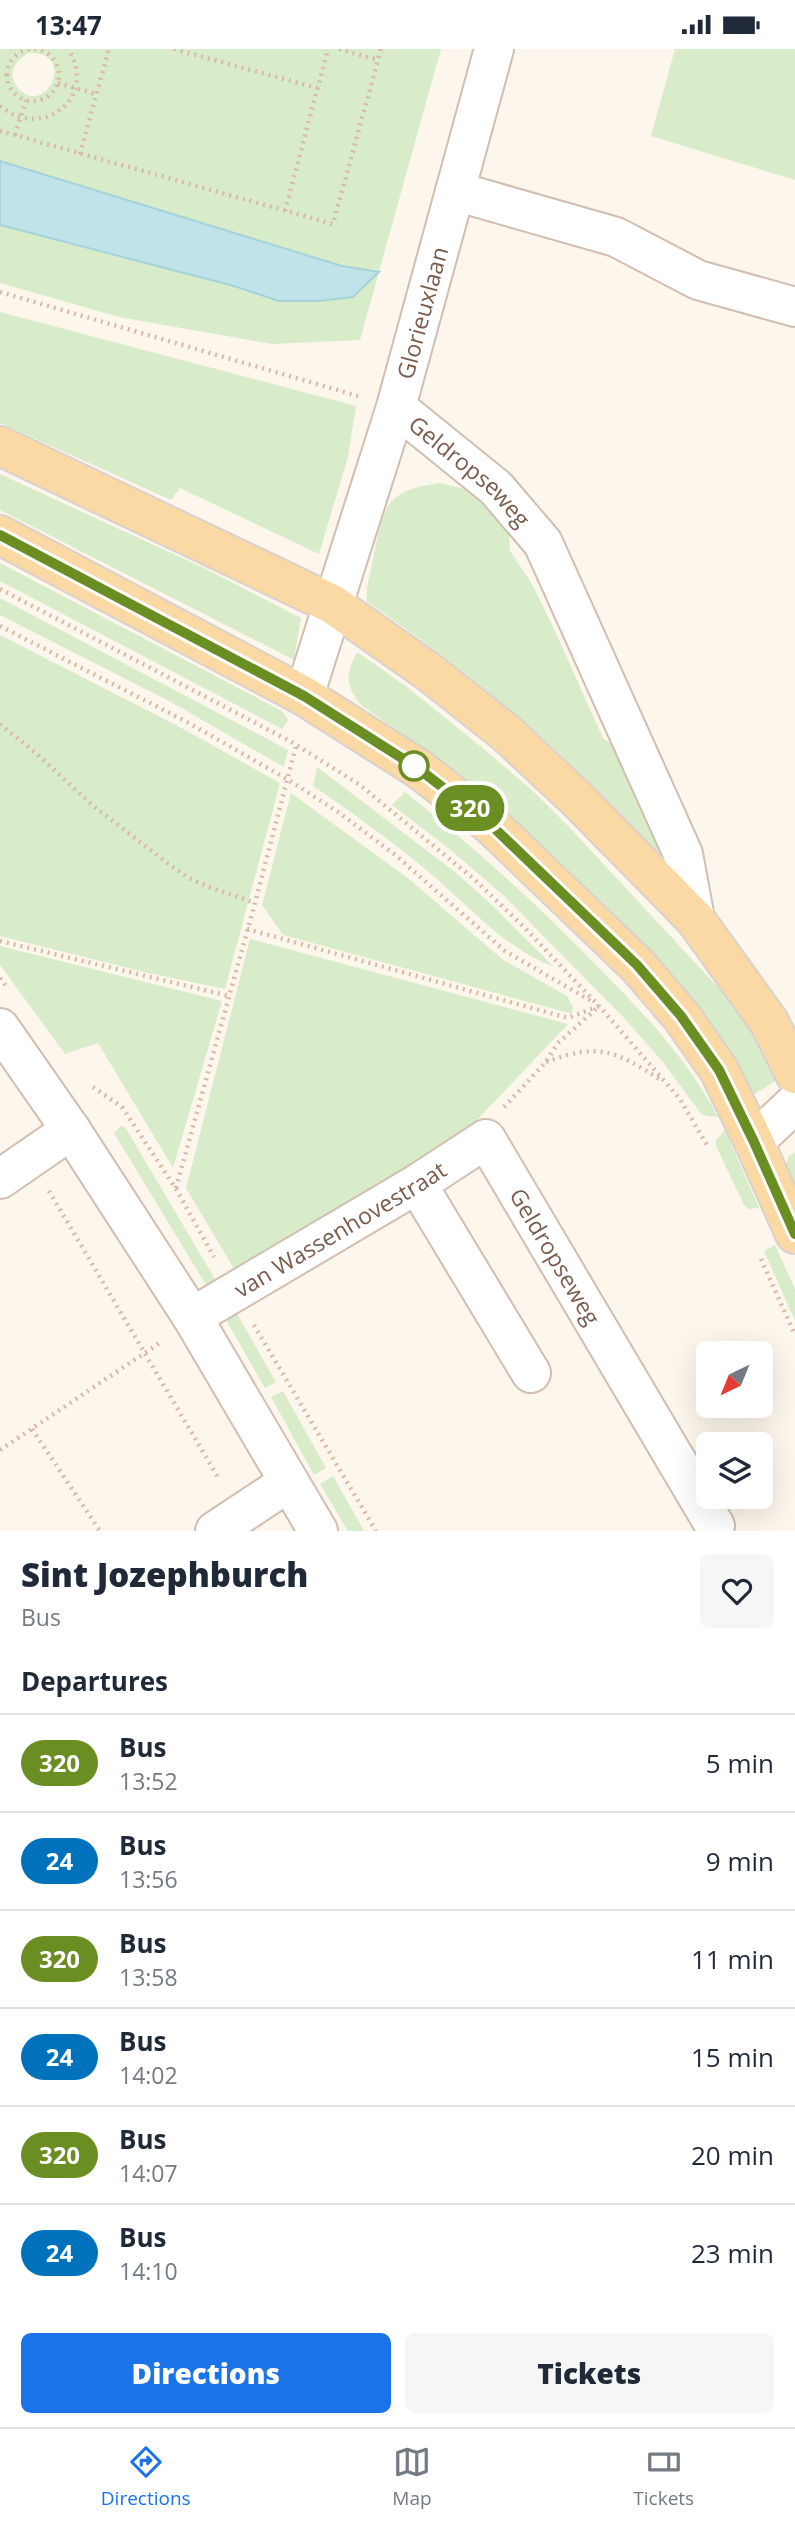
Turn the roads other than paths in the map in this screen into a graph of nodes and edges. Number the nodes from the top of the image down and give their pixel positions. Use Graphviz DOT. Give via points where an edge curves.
graph roads {
  1 [pos="494,49"];
  2 [pos="455,191"];
  3 [pos="795,307"];
  4 [pos="396,407"];
  5 [pos="0,446"];
  6 [pos="0,535"];
  7 [pos="332,604"];
  8 [pos="304,696"];
  9 [pos="695,919"];
  10 [pos="0,1028"];
  11 [pos="795,1074"];
  12 [pos="795,1103"];
  13 [pos="71,1130"];
  14 [pos="795,1133"];
  15 [pos="486,1139"];
  16 [pos="754,1142"];
  17 [pos="15,1169"];
  18 [pos="417,1184"];
  19 [pos="795,1234"];
  20 [pos="193,1319"];
  21 [pos="531,1373"];
  22 [pos="289,1482"];
  23 [pos="228,1523"];
  24 [pos="715,1526"];
  25 [pos="318,1531"];
  1 -- 2 [label="street, Glorieuxlaan"];
  2 -- 3 [label="street" via="616,237 698,280"];
  2 -- 4 [label="street, Glorieuxlaan"];
  4 -- 7 [label="street, Glorieuxlaan"];
  4 -- 9 [label="street, Geldropseweg" via="496,488 544,543 683,854"];
  5 -- 7 [label="main road, Geldropseweg"];
  6 -- 8 [label="main road"];
  7 -- 8 [label="street, Glorieuxlaan"];
  7 -- 9 [label="main road, Geldropseweg" via="429,671 505,732"];
  8 -- 16 [label="main road" via="419,769 491,825 637,965 719,1070"];
  9 -- 11 [label="main road, Geldropseweg" via="769,1022"];
  10 -- 13 [label="street"];
  12 -- 16 [label="street"];
  13 -- 17 [label="street"];
  13 -- 20 [label="street"];
  14 -- 16 [label="street"];
  15 -- 18 [label="street, van Wassenhovestraat"];
  15 -- 24 [label="street, Geldropseweg"];
  16 -- 19 [label="main road"];
  18 -- 20 [label="street, van Wassenhovestraat"];
  18 -- 21 [label="street"];
  20 -- 22 [label="street"];
  22 -- 23 [label="street"];
  22 -- 25 [label="street"];
}
